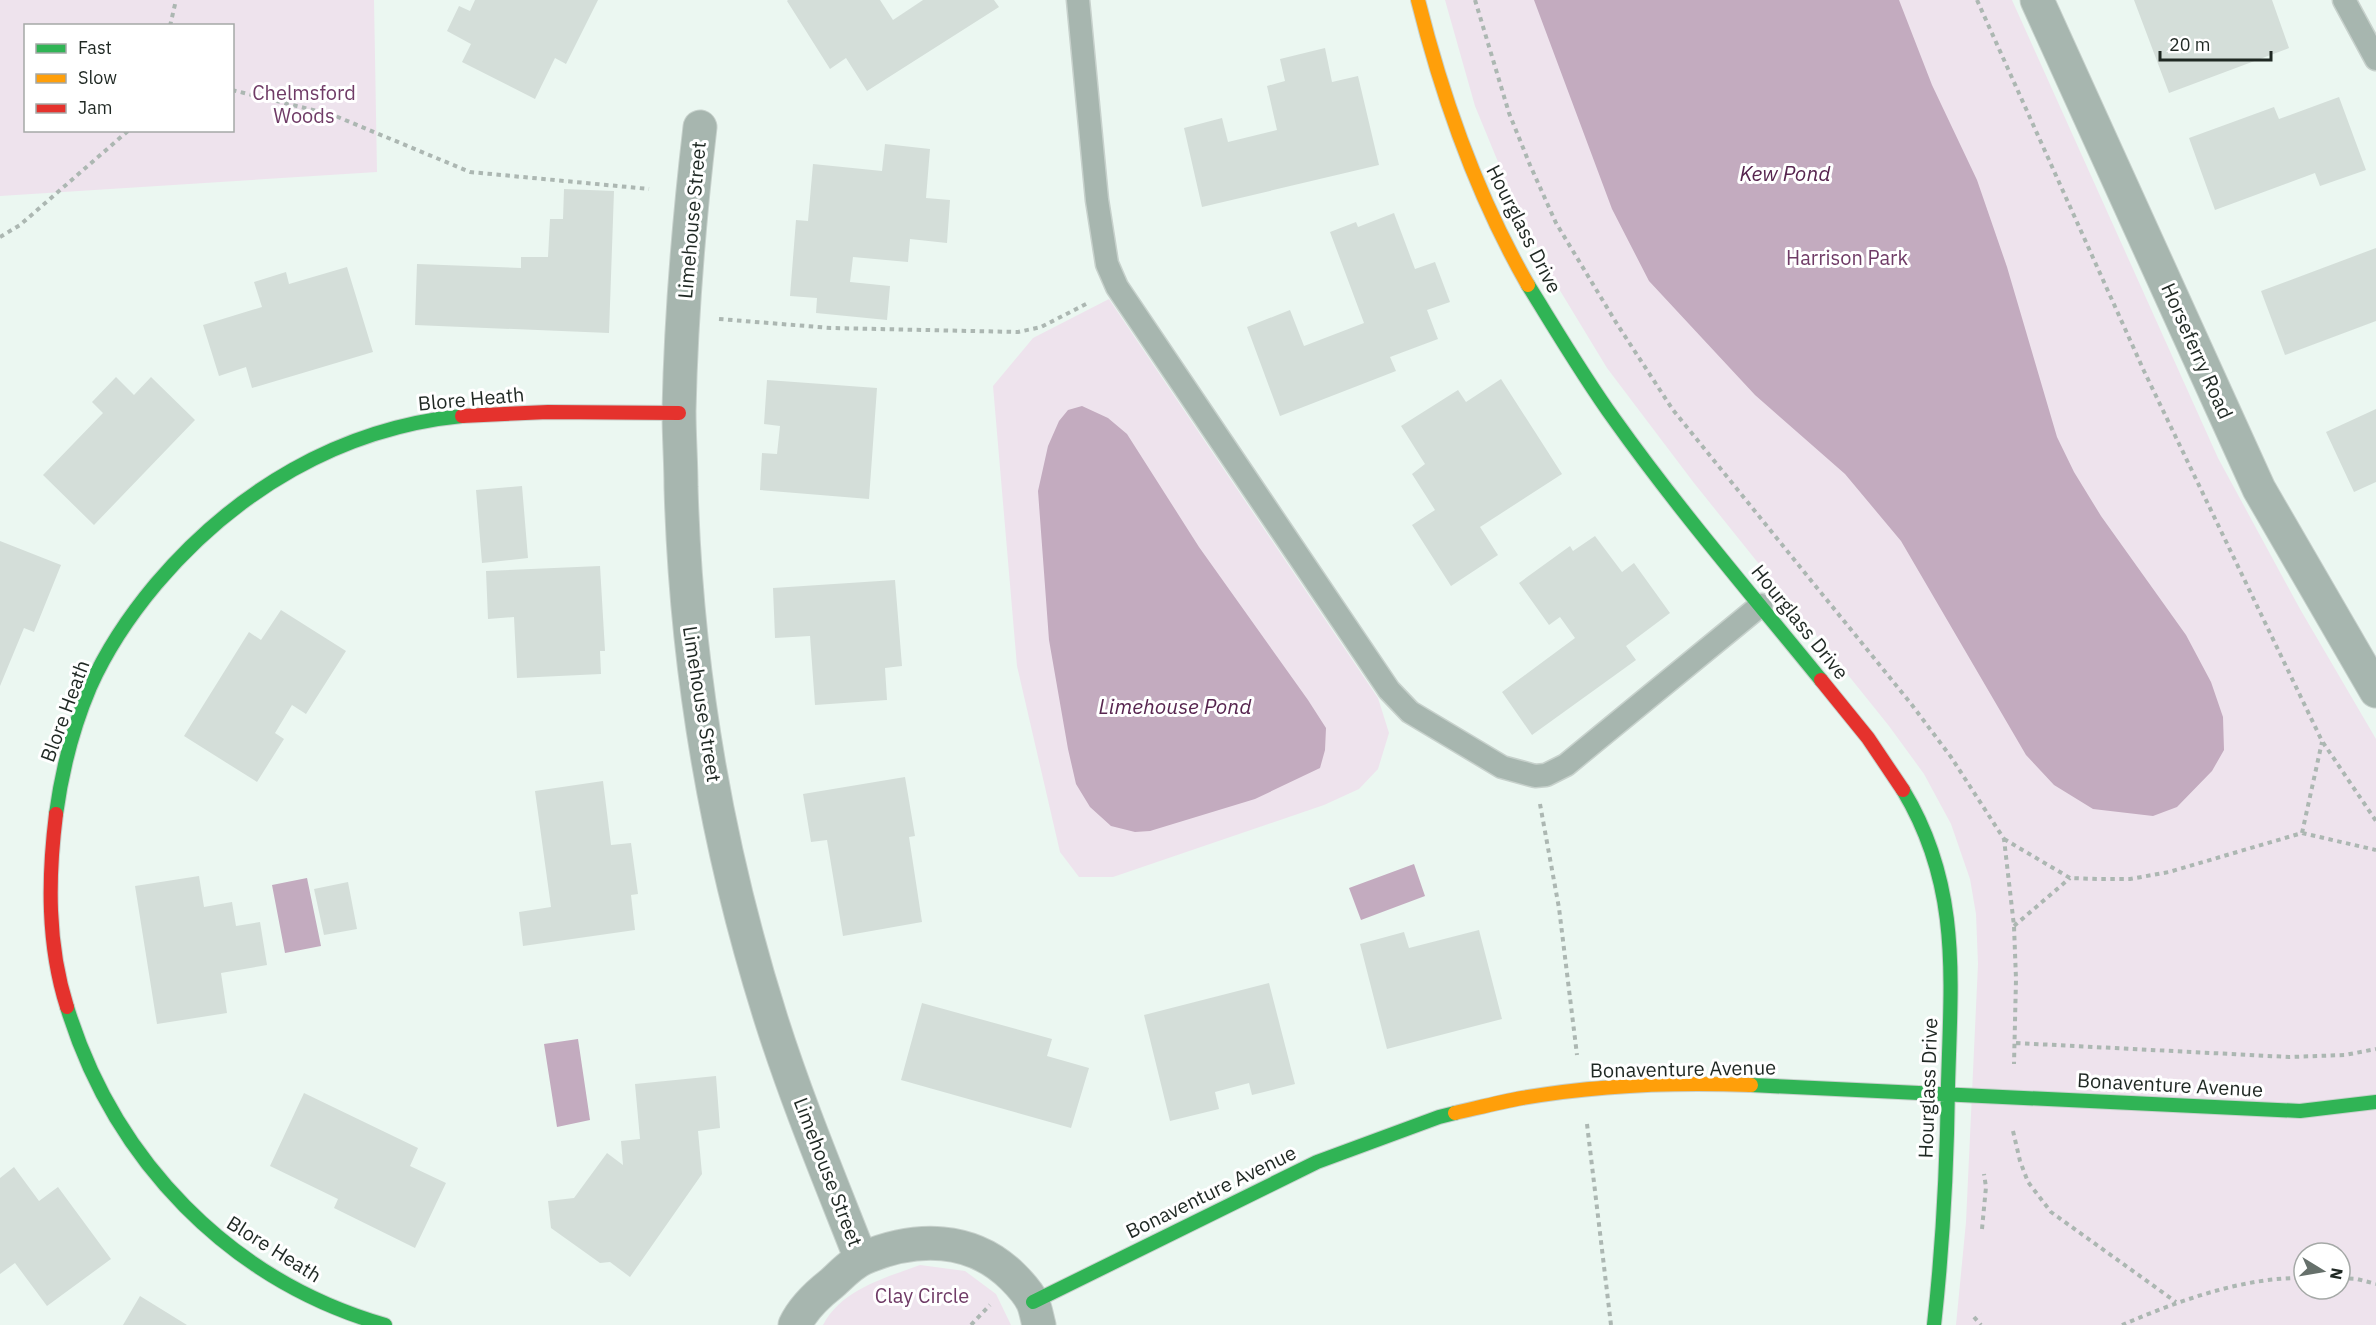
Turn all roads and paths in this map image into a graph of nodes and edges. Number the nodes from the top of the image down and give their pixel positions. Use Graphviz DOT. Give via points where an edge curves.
graph roads {
  1 [pos="176,0"];
  2 [pos="1078,0"];
  3 [pos="1418,0"];
  4 [pos="1475,0"];
  5 [pos="1977,0"];
  6 [pos="2037,0"];
  7 [pos="2344,0"];
  8 [pos="170,24"];
  9 [pos="2376,60"];
  10 [pos="234,90"];
  11 [pos="700,127"];
  12 [pos="127,132"];
  13 [pos="649,189"];
  14 [pos="0,237"];
  15 [pos="1117,287"];
  16 [pos="719,319"];
  17 [pos="679,413"];
  18 [pos="1761,605"];
  19 [pos="2376,691"];
  20 [pos="2322,741"];
  21 [pos="1535,777"];
  22 [pos="2376,821"];
  23 [pos="2302,833"];
  24 [pos="2004,838"];
  25 [pos="2376,850"];
  26 [pos="2070,878"];
  27 [pos="2014,926"];
  28 [pos="2016,1043"];
  29 [pos="2376,1049"];
  30 [pos="1581,1089"];
  31 [pos="1948,1093"];
  32 [pos="2012,1097"];
  33 [pos="2376,1102"];
  34 [pos="861,1259"];
  35 [pos="2292,1278"];
  36 [pos="2352,1279"];
  37 [pos="2376,1284"];
  38 [pos="995,1300"];
  39 [pos="2176,1302"];
  40 [pos="1036,1313"];
  41 [pos="1974,1317"];
  42 [pos="385,1325"];
  43 [pos="795,1325"];
  44 [pos="971,1325"];
  45 [pos="1611,1325"];
  46 [pos="1934,1325"];
  47 [pos="1981,1325"];
  48 [pos="2122,1325"];
  1 -- 8 [label="path"];
  2 -- 15 [label="lane" via="1097,200 1107,264"];
  3 -- 18 [label="street, Hourglass Drive" via="1460,142 1489,210 1526,280 1609,413"];
  4 -- 24 [label="path" via="1509,113 1530,165 1556,222 1617,324 1673,410 1912,705"];
  5 -- 20 [label="path" via="2144,371"];
  6 -- 19 [label="street, Horseferry Road" via="2259,489"];
  7 -- 9 [label="lane"];
  10 -- 13 [label="path" via="333,115 470,172"];
  11 -- 17 [label="street, Limehouse Street" via="687,256"];
  12 -- 14 [label="path" via="21,225"];
  15 -- 16 [label="path" via="1041,327 1018,332 831,328"];
  15 -- 21 [label="lane" via="1389,690 1410,712 1441,732 1502,766"];
  17 -- 34 [label="street, Limehouse Street" via="688,617 726,847 771,1019"];
  17 -- 42 [label="street, Blore Heath" via="463,415 371,435 295,467 262,487 207,531 148,593 110,647 71,742 61,781 52,851 52,937 65,999 97,1087 146,1164 205,1228 234,1251 310,1296"];
  18 -- 21 [label="lane" via="1566,765"];
  18 -- 31 [label="street, Hourglass Drive" via="1894,774 1931,845 1949,917 1952,975"];
  20 -- 22 [label="path"];
  20 -- 23 [label="path"];
  21 -- 30 [label="path" via="1559,908"];
  23 -- 25 [label="path"];
  23 -- 26 [label="path" via="2169,872 2130,879"];
  24 -- 26 [label="path"];
  24 -- 27 [label="path"];
  26 -- 27 [label="path"];
  27 -- 28 [label="path"];
  28 -- 29 [label="path" via="2289,1057 2345,1055"];
  28 -- 32 [label="path"];
  30 -- 31 [label="street, Bonaventure Avenue" via="1723,1084"];
  30 -- 40 [label="street, Bonaventure Avenue" via="1438,1117 1317,1162"];
  30 -- 45 [label="path"];
  31 -- 32 [label="street, Bonaventure Avenue"];
  31 -- 46 [label="street, Hourglass Drive"];
  32 -- 33 [label="street, Bonaventure Avenue" via="2300,1111"];
  32 -- 39 [label="path" via="2013,1138 2019,1161 2028,1182 2050,1212"];
  34 -- 40 [label="street" via="931,1242 981,1252 1018,1282"];
  34 -- 43 [label="street" via="816,1297"];
  35 -- 39 [label="path"];
  36 -- 37 [label="path"];
  38 -- 44 [label="path"];
  39 -- 48 [label="path"];
  41 -- 47 [label="path"];
}
